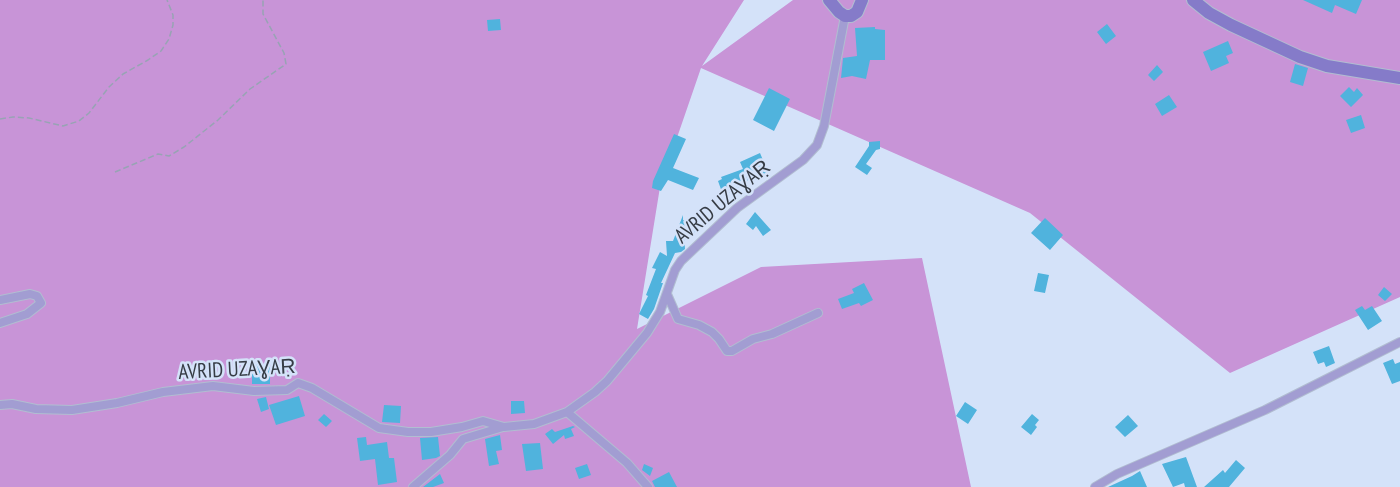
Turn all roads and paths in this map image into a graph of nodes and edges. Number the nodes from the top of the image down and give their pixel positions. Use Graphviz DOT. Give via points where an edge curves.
graph roads {
  1 [pos="167,0"];
  2 [pos="263,0"];
  3 [pos="829,0"];
  4 [pos="862,0"];
  5 [pos="1193,0"];
  6 [pos="845,16"];
  7 [pos="1400,78"];
  8 [pos="0,119"];
  9 [pos="115,172"];
  10 [pos="667,294"];
  11 [pos="0,300"];
  12 [pos="818,313"];
  13 [pos="0,322"];
  14 [pos="1400,342"];
  15 [pos="0,405"];
  16 [pos="567,412"];
  17 [pos="504,427"];
  18 [pos="413,487"];
  19 [pos="648,487"];
  20 [pos="1095,487"];
  1 -- 8 [label="path" via="173,26 161,51 123,75 79,121 63,126 28,118"];
  2 -- 9 [label="path" via="263,14 286,64 250,89 184,147 169,156 158,154"];
  3 -- 6 [label="street"];
  4 -- 6 [label="street" via="857,12"];
  5 -- 7 [label="street" via="1231,25 1300,57 1327,66"];
  6 -- 10 [label="street, AVRID UZAƔAṚ" via="825,126 817,145 689,252 675,270"];
  10 -- 12 [label="street" via="678,319 712,332 727,351"];
  10 -- 16 [label="street, AVRID UZAƔAṚ" via="647,333 614,373 596,392"];
  11 -- 13 [label="street" via="30,294 41,303 27,314"];
  14 -- 20 [label="street" via="1265,410"];
  15 -- 17 [label="street, AVRID UZAƔAṚ" via="72,410 213,386 287,390 302,383 379,428 431,432 483,421"];
  16 -- 17 [label="street, AVRID UZAƔAṚ" via="534,424"];
  16 -- 19 [label="street" via="627,463"];
  17 -- 18 [label="street" via="463,439"];
}
